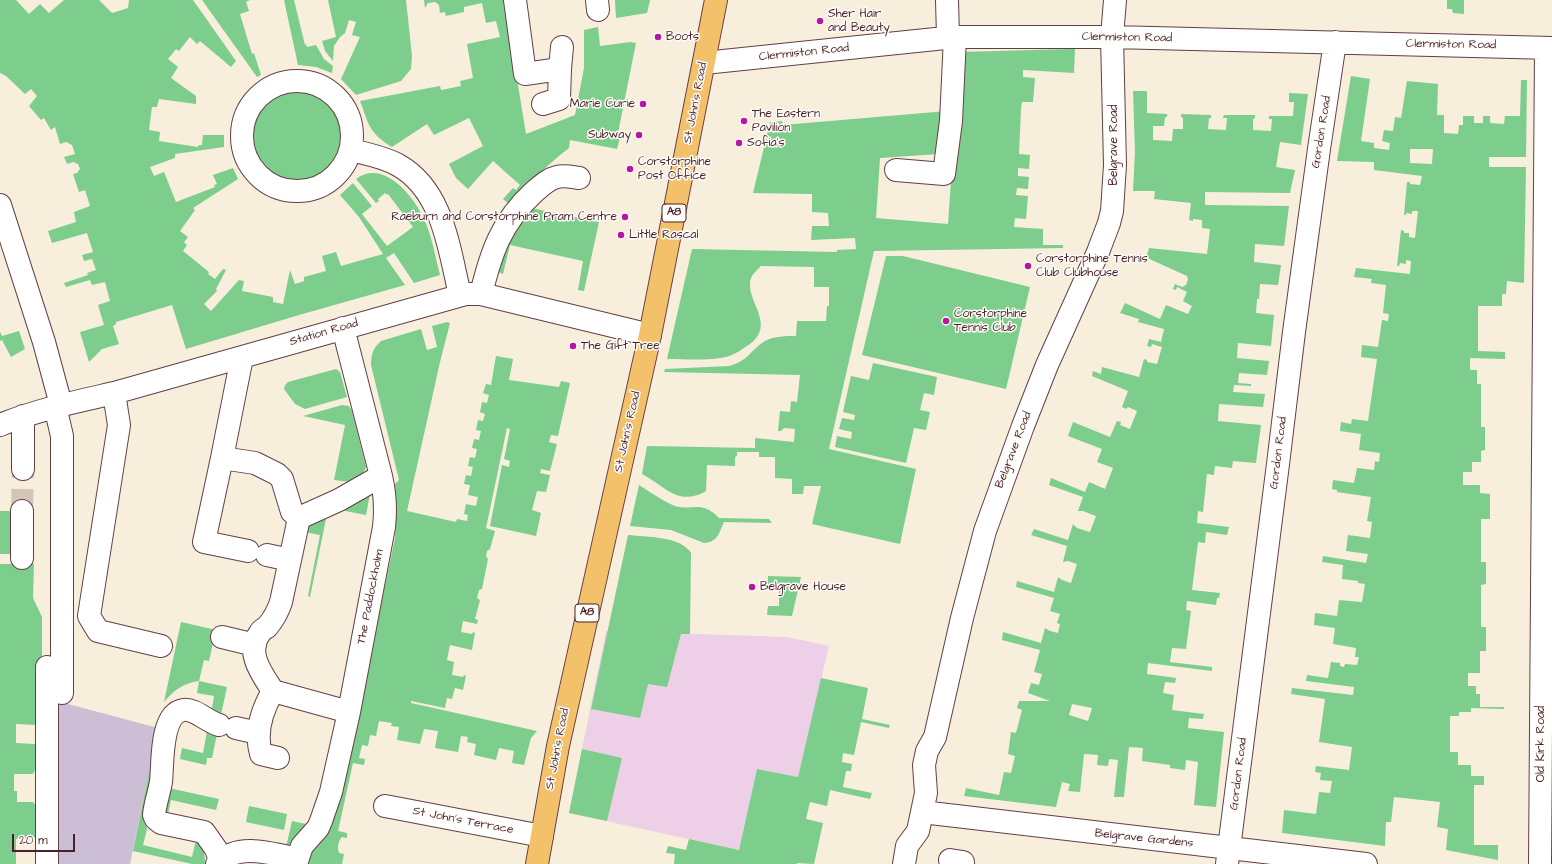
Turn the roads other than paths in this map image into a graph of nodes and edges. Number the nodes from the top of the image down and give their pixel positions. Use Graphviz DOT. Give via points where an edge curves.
graph roads {
  1 [pos="515,0"];
  2 [pos="716,0"];
  3 [pos="947,0"];
  4 [pos="1114,0"];
  5 [pos="952,37"];
  6 [pos="1112,37"];
  7 [pos="1336,42"];
  8 [pos="562,47"];
  9 [pos="1549,48"];
  10 [pos="704,63"];
  11 [pos="560,69"];
  12 [pos="543,104"];
  13 [pos="351,150"];
  14 [pos="896,170"];
  15 [pos="579,178"];
  16 [pos="0,205"];
  17 [pos="471,295"];
  18 [pos="1548,301"];
  19 [pos="343,328"];
  20 [pos="650,335"];
  21 [pos="242,357"];
  22 [pos="114,393"];
  23 [pos="58,406"];
  24 [pos="23,416"];
  25 [pos="0,425"];
  26 [pos="222,458"];
  27 [pos="23,469"];
  28 [pos="381,476"];
  29 [pos="22,511"];
  30 [pos="299,518"];
  31 [pos="22,558"];
  32 [pos="290,560"];
  33 [pos="48,588"];
  34 [pos="222,637"];
  35 [pos="255,645"];
  36 [pos="161,646"];
  37 [pos="273,691"];
  38 [pos="62,693"];
  39 [pos="349,712"];
  40 [pos="258,733"];
  41 [pos="278,758"];
  42 [pos="385,806"];
  43 [pos="922,812"];
  44 [pos="542,836"];
  45 [pos="1228,856"];
  46 [pos="297,862"];
  47 [pos="220,863"];
  48 [pos="47,864"];
  49 [pos="537,864"];
  50 [pos="904,864"];
  51 [pos="1366,864"];
  52 [pos="1540,864"];
  1 -- 11 [label="street" via="525,74"];
  2 -- 10 [label="main road, St John's Road / A8"];
  3 -- 5 [label="street"];
  4 -- 6 [label="street, Belgrave Road"];
  5 -- 6 [label="street, Clermiston Road"];
  5 -- 10 [label="street, Clermiston Road"];
  5 -- 14 [label="street" via="953,98 944,174"];
  6 -- 7 [label="street, Clermiston Road"];
  6 -- 43 [label="street, Belgrave Road" via="1115,166 1112,211 1098,252 1026,419 985,531 935,738 927,751 924,765 926,794"];
  7 -- 9 [label="street, Clermiston Road"];
  7 -- 45 [label="street, Gordon Road" via="1294,332"];
  8 -- 11 [label="street"];
  9 -- 18 [label="street, Old Kirk Road"];
  10 -- 20 [label="main road, St John's Road / A8"];
  11 -- 12 [label="street" via="559,99"];
  13 -- 13 [label="street" via="345,165 335,178 321,187 305,191 289,191 274,187 260,178 250,165 244,150 244,118 263,92 276,84 307,81 334,94 344,106 353,135"];
  13 -- 17 [label="street" via="397,164 417,179 427,191 440,216"];
  15 -- 17 [label="street" via="556,177 525,200 497,240"];
  16 -- 23 [label="street" via="44,342"];
  17 -- 19 [label="street, Station Road"];
  17 -- 20 [label="street, Station Road"];
  18 -- 52 [label="street, Old Kirk Road"];
  19 -- 21 [label="street, Station Road"];
  19 -- 28 [label="street, The Paddockholm"];
  20 -- 44 [label="main road, St John's Road / A8" via="558,746"];
  21 -- 22 [label="street, Station Road"];
  21 -- 26 [label="street"];
  22 -- 23 [label="street, Station Road"];
  22 -- 36 [label="street" via="118,425 89,616 98,631"];
  23 -- 24 [label="street, Station Road"];
  23 -- 38 [label="street" via="62,436"];
  24 -- 25 [label="street, Station Road"];
  24 -- 27 [label="street"];
  26 -- 30 [label="street" via="255,463 277,474 282,479 292,512"];
  26 -- 32 [label="street" via="204,542"];
  28 -- 30 [label="street" via="343,498"];
  28 -- 39 [label="street, The Paddockholm" via="385,499 384,527"];
  29 -- 31 [label="street"];
  30 -- 32 [label="street"];
  32 -- 35 [label="street" via="278,610 270,623 260,632"];
  33 -- 48 [label="street"];
  34 -- 35 [label="street"];
  35 -- 37 [label="street" via="254,660"];
  37 -- 39 [label="street"];
  37 -- 40 [label="street" via="264,708"];
  39 -- 46 [label="street, The Paddockholm" via="332,792 318,828 302,846"];
  40 -- 41 [label="street" via="261,754"];
  40 -- 47 [label="street, The Paddockholm" via="228,726 188,710 179,711 171,718 165,735 156,819 161,823 204,832 216,849"];
  42 -- 44 [label="street, St John's Terrace"];
  43 -- 45 [label="street, Belgrave Gardens"];
  43 -- 50 [label="street, Belgrave Road" via="918,831 908,846"];
  44 -- 49 [label="main road, St John's Road / A8"];
  45 -- 51 [label="street, Belgrave Gardens"];
  46 -- 47 [label="street, The Paddockholm" via="243,851 228,855"];
}
